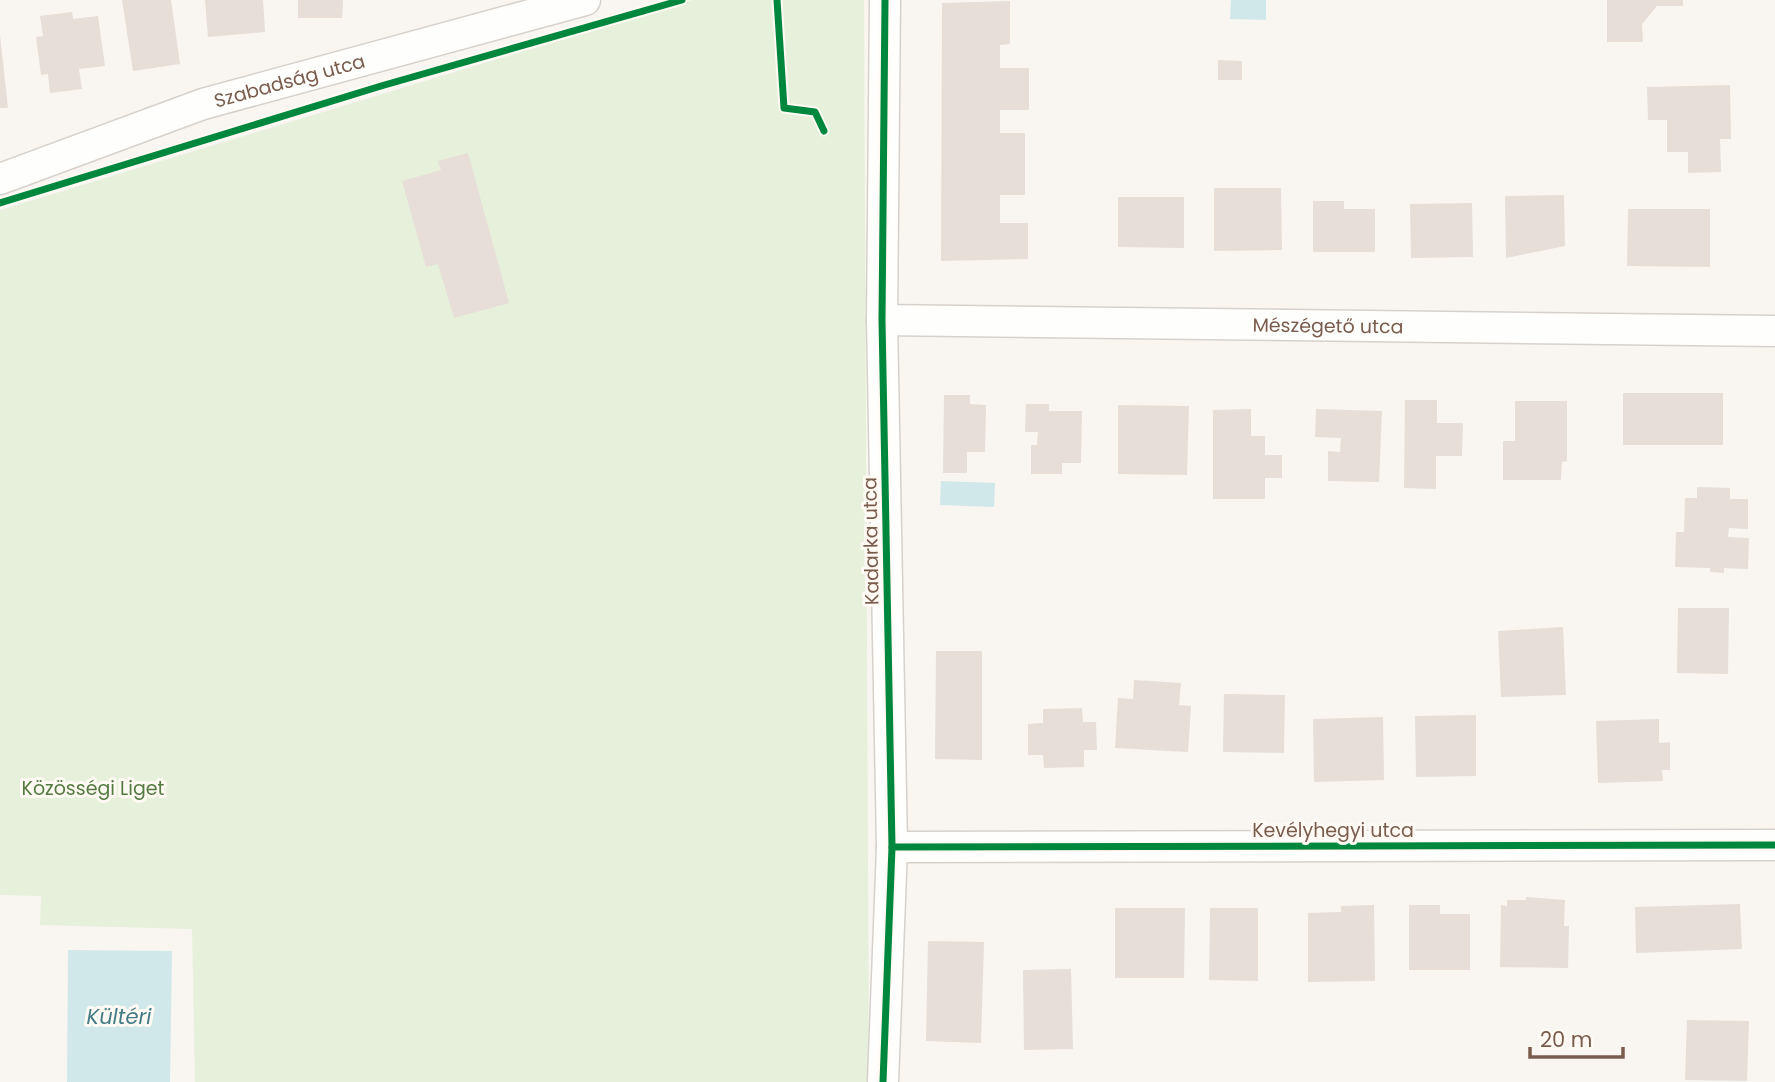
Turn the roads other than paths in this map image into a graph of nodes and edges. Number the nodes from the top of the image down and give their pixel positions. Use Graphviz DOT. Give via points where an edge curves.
graph roads {
  1 [pos="585,0"];
  2 [pos="885,0"];
  3 [pos="0,179"];
  4 [pos="881,320"];
  5 [pos="1775,331"];
  6 [pos="1775,845"];
  7 [pos="892,847"];
  8 [pos="883,1082"];
  1 -- 3 [label="street, Szabadság utca" via="203,104"];
  2 -- 4 [label="street, Kadarka utca"];
  4 -- 5 [label="street, Mészégető utca"];
  4 -- 7 [label="street, Kadarka utca"];
  6 -- 7 [label="street, Kevélyhegyi utca"];
  7 -- 8 [label="street, Kadarka utca"];
}
